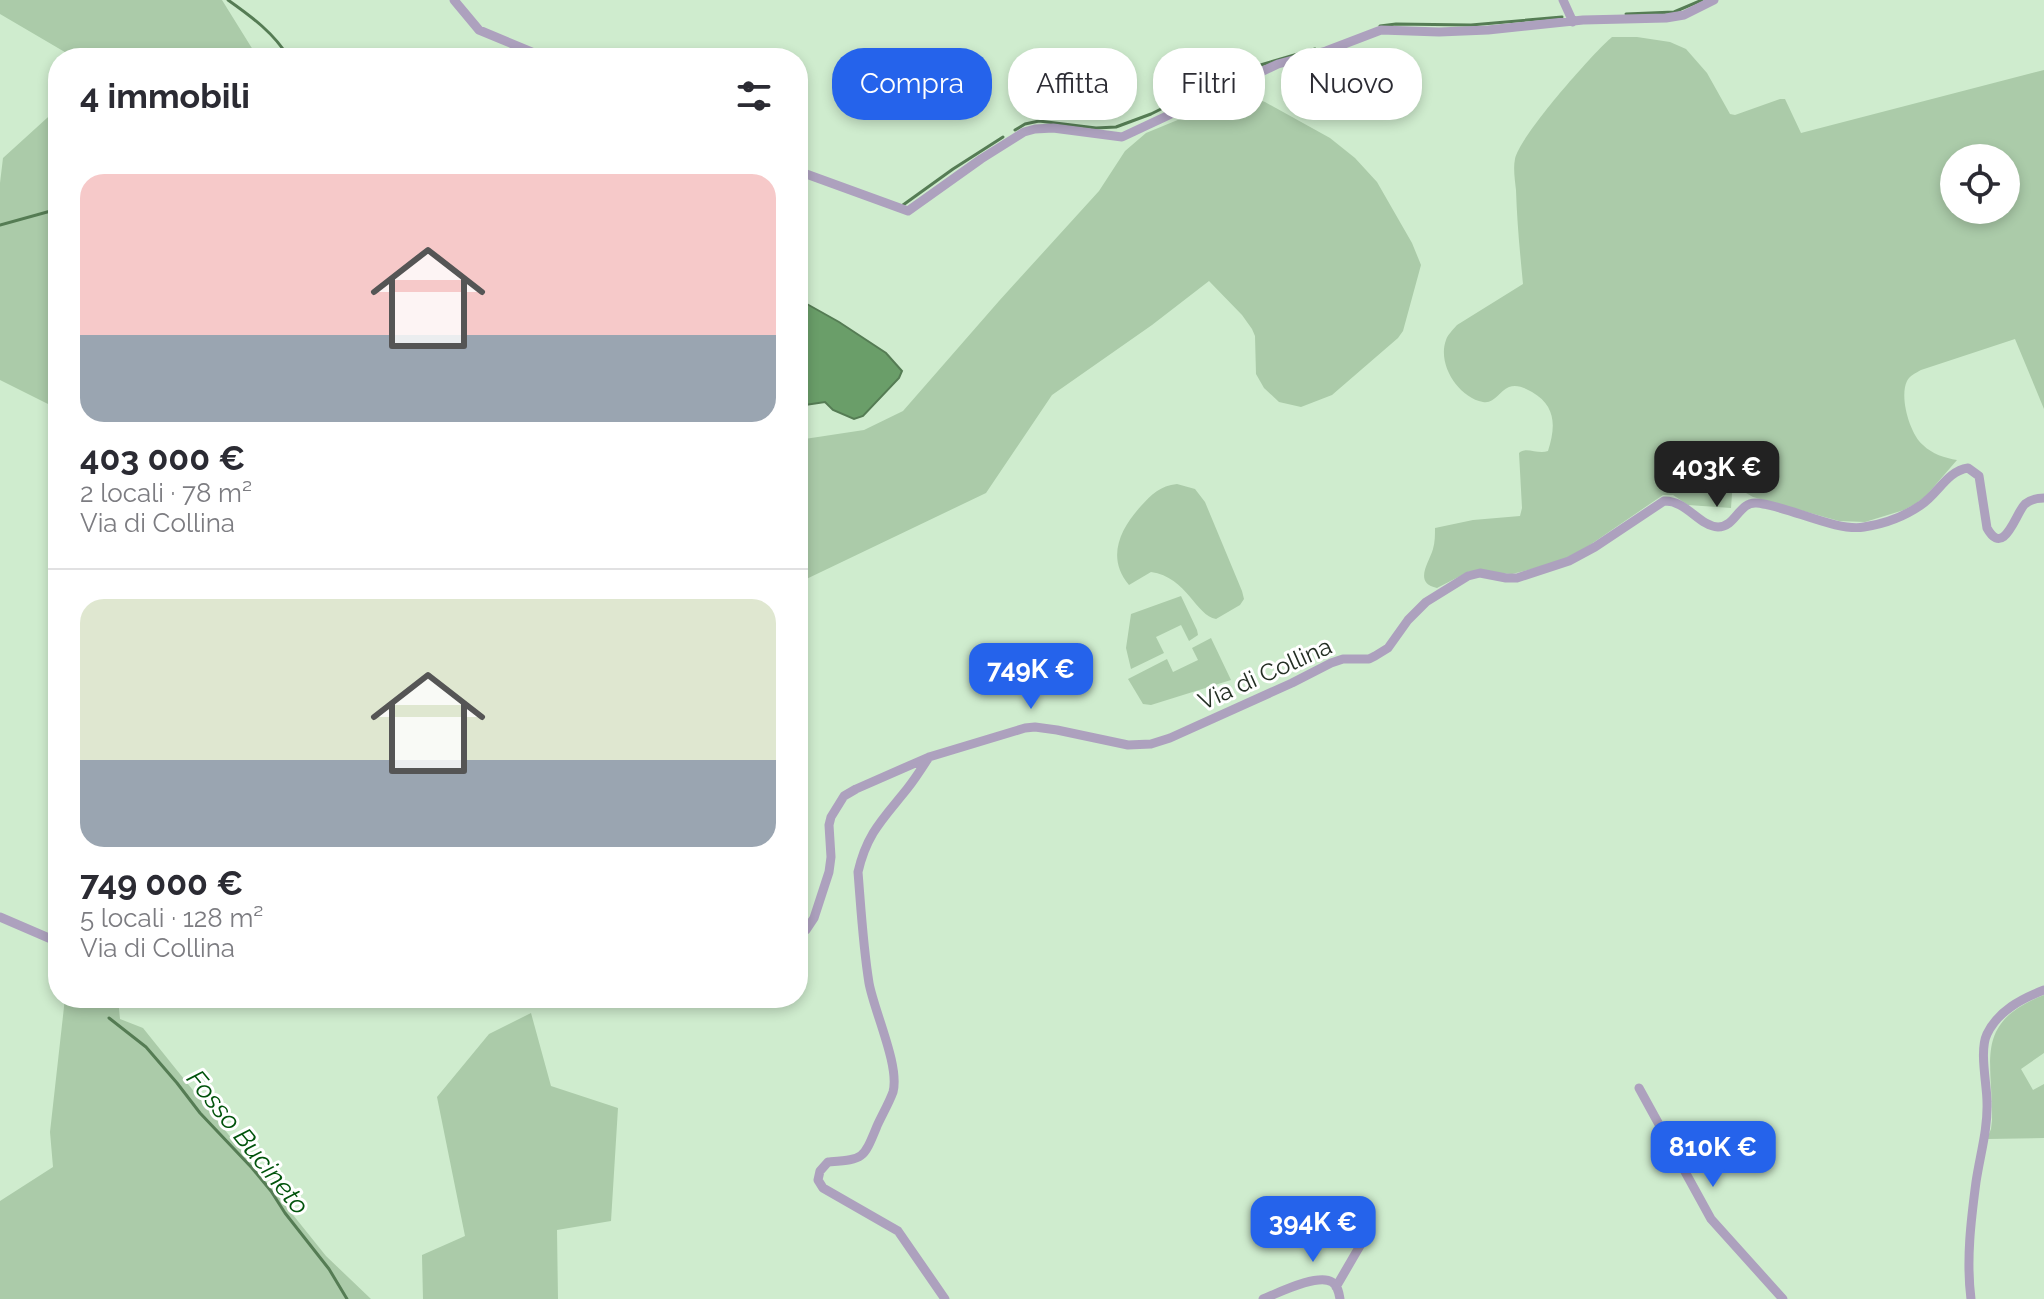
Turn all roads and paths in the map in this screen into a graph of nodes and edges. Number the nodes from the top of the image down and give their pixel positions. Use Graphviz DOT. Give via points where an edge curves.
graph roads {
  1 [pos="454,0"];
  2 [pos="1563,0"];
  3 [pos="1714,0"];
  4 [pos="1573,22"];
  5 [pos="522,48"];
  6 [pos="808,175"];
  7 [pos="2044,498"];
  8 [pos="929,757"];
  9 [pos="0,917"];
  10 [pos="808,926"];
  11 [pos="48,938"];
  12 [pos="2044,990"];
  13 [pos="1639,1088"];
  14 [pos="1368,1232"];
  15 [pos="1336,1287"];
  16 [pos="945,1299"];
  17 [pos="1263,1299"];
  18 [pos="1340,1299"];
  19 [pos="1783,1299"];
  20 [pos="1971,1299"];
  1 -- 5 [label="street" via="479,30"];
  2 -- 4 [label="street"];
  3 -- 4 [label="street" via="1666,18"];
  4 -- 6 [label="street" via="1488,30 1381,30 1278,64 1122,137 1053,128 1016,136 908,211"];
  7 -- 8 [label="street, Via di Collina" via="2026,503 2009,532 1996,537 1987,528 1979,476 1968,468 1956,472 1915,509 1864,527 1753,503 1719,527 1676,502 1664,501 1563,564 1517,578 1468,576 1426,602 1375,656 1331,663 1161,741 1128,745 1031,727"];
  8 -- 10 [label="street, Via di Collina" via="856,789 839,802 829,825 829,872"];
  8 -- 16 [label="street" via="874,829 858,872 870,986 892,1064 893,1092 862,1155 828,1162 818,1180 823,1188 898,1231"];
  9 -- 11 [label="street"];
  12 -- 20 [label="street" via="2008,1008 1985,1041 1987,1115 1969,1249"];
  13 -- 19 [label="street" via="1711,1219"];
  14 -- 15 [label="street"];
  15 -- 17 [label="street" via="1316,1280"];
  15 -- 18 [label="street"];
}
